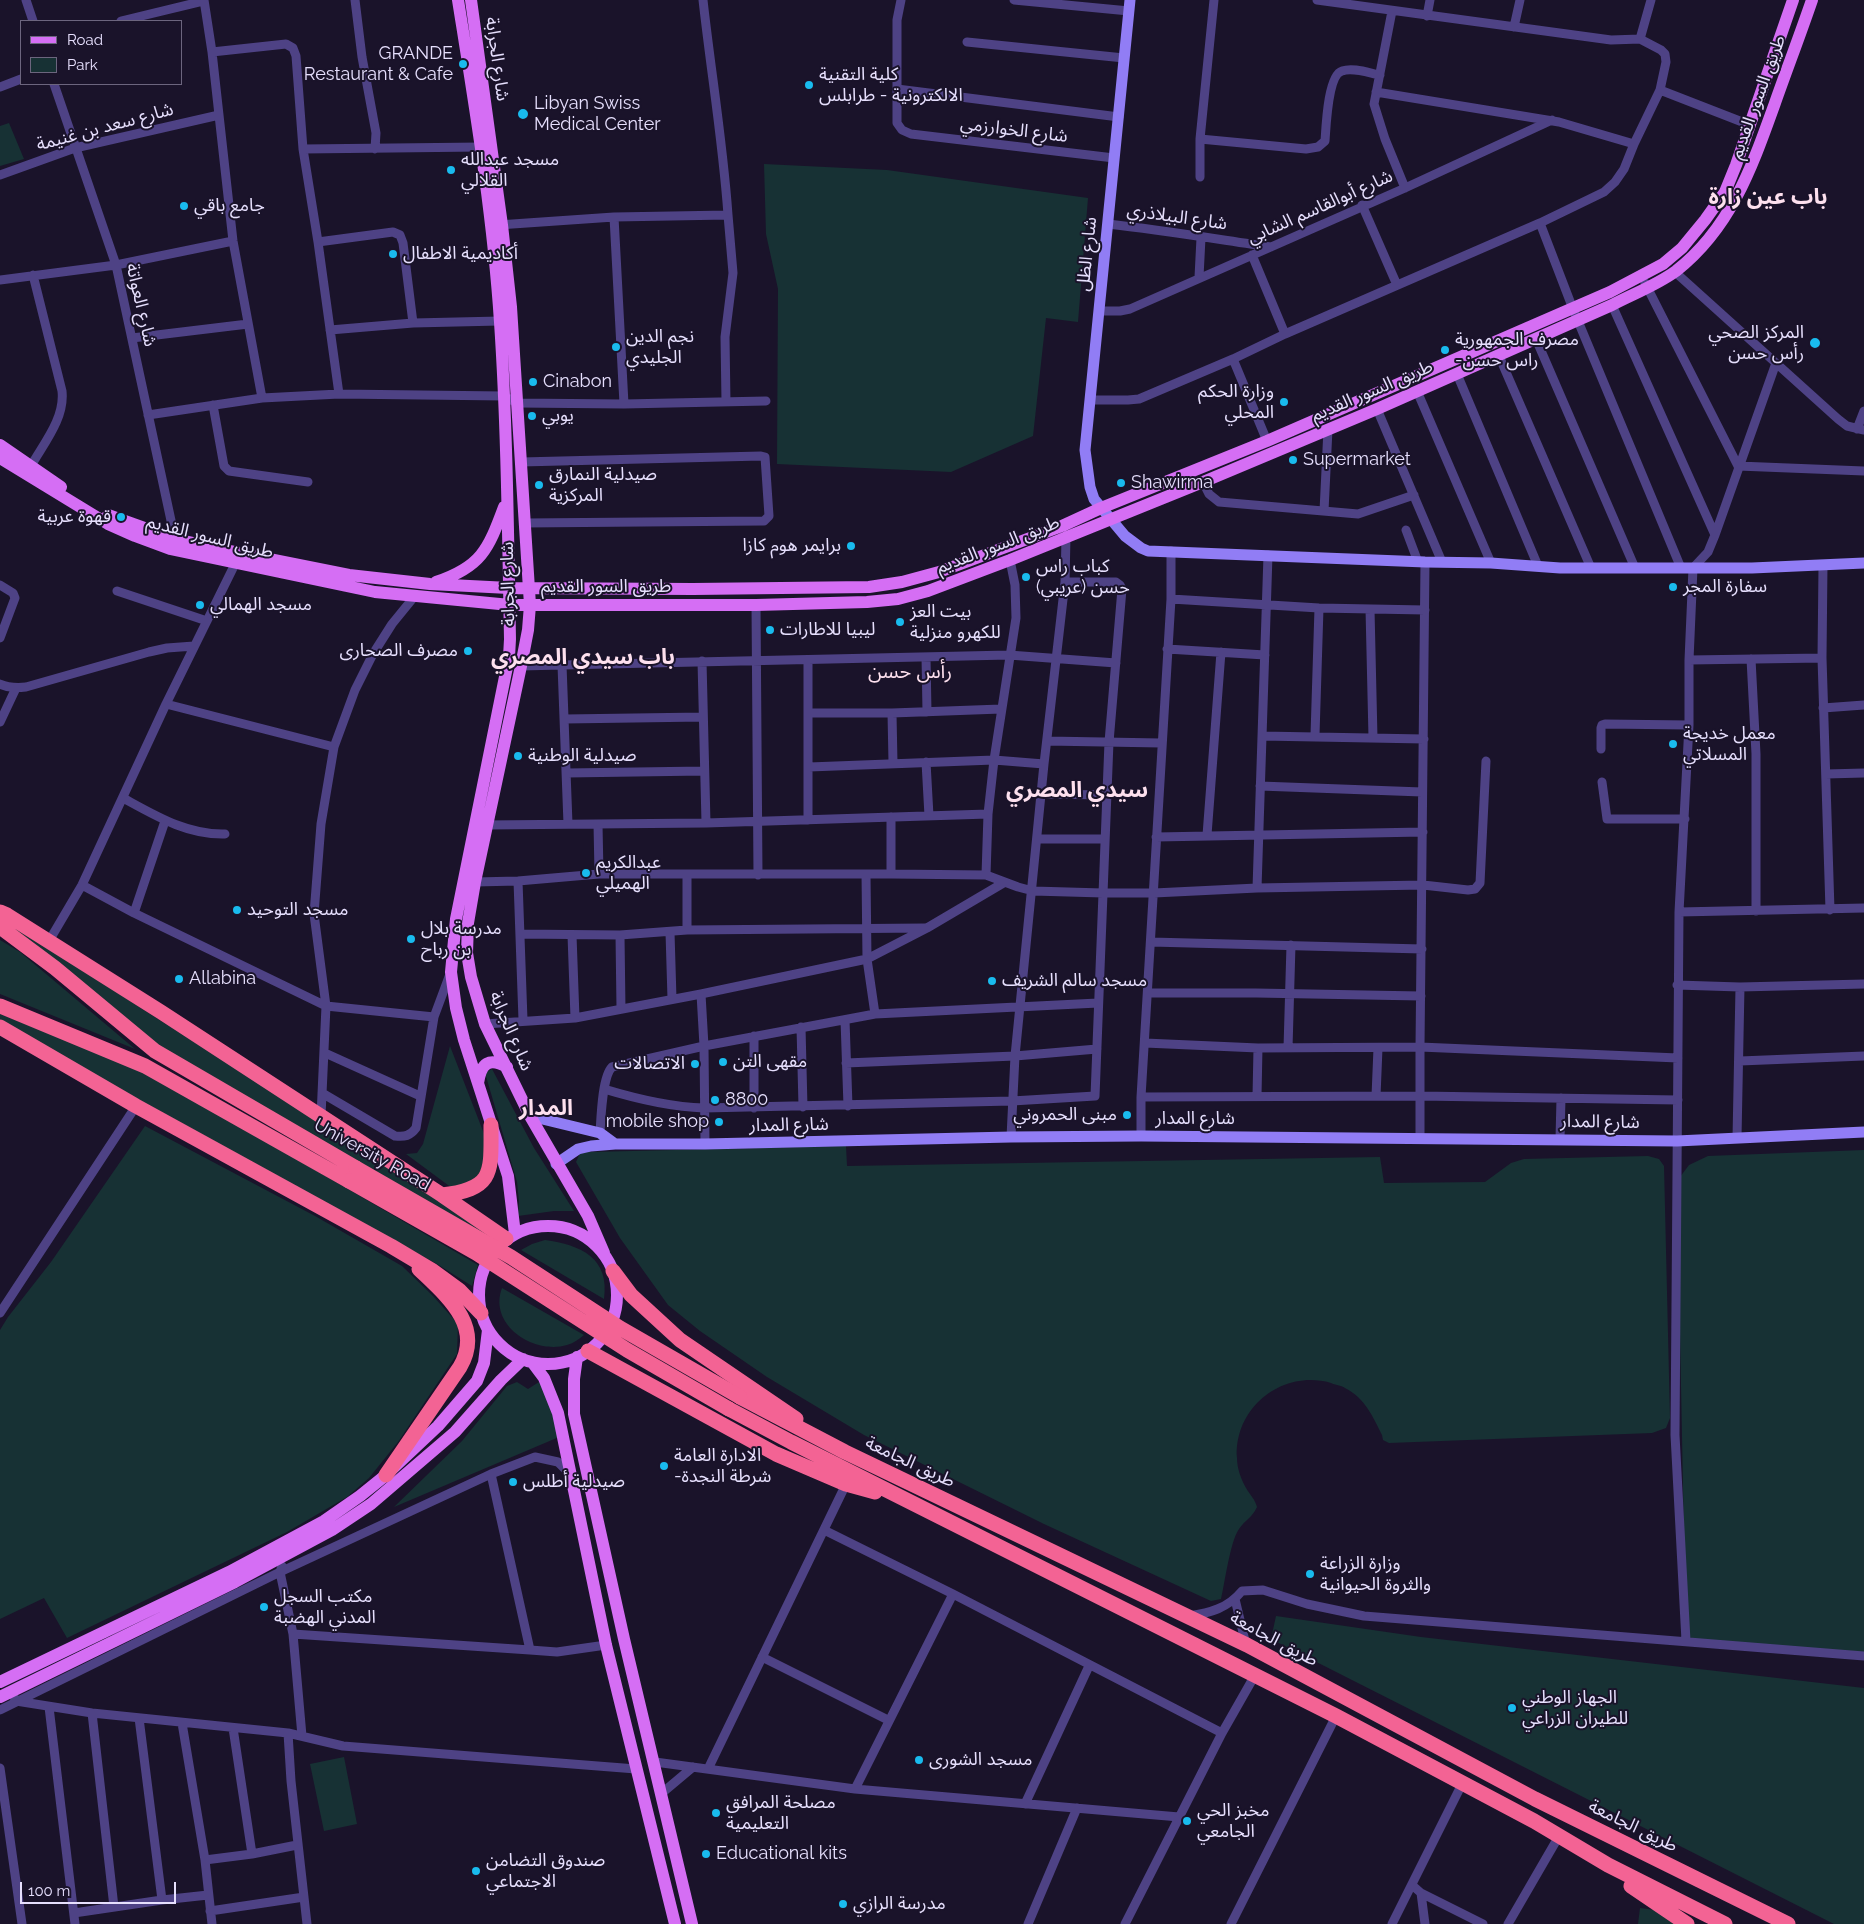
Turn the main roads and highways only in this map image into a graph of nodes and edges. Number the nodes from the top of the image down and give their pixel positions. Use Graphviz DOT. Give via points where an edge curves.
graph roads {
  1 [pos="458,0"];
  2 [pos="472,0"];
  3 [pos="1793,0"];
  4 [pos="1812,0"];
  5 [pos="496,225"];
  6 [pos="1686,254"];
  7 [pos="1644,282"];
  8 [pos="1575,315"];
  9 [pos="0,445"];
  10 [pos="0,458"];
  11 [pos="507,500"];
  12 [pos="430,584"];
  13 [pos="509,588"];
  14 [pos="528,588"];
  15 [pos="510,605"];
  16 [pos="530,605"];
  17 [pos="0,912"];
  18 [pos="0,928"];
  19 [pos="0,1006"];
  20 [pos="0,1027"];
  21 [pos="507,1067"];
  22 [pos="478,1083"];
  23 [pos="491,1125"];
  24 [pos="352,1175"];
  25 [pos="442,1195"];
  26 [pos="510,1236"];
  27 [pos="391,1246"];
  28 [pos="604,1254"];
  29 [pos="613,1271"];
  30 [pos="481,1313"];
  31 [pos="488,1330"];
  32 [pos="582,1354"];
  33 [pos="527,1360"];
  34 [pos="740,1397"];
  35 [pos="730,1409"];
  36 [pos="845,1452"];
  37 [pos="386,1475"];
  38 [pos="849,1478"];
  39 [pos="232,1577"];
  40 [pos="0,1682"];
  41 [pos="9,1696"];
  42 [pos="1608,1865"];
  43 [pos="1786,1922"];
  44 [pos="675,1924"];
  45 [pos="692,1924"];
  46 [pos="1687,1924"];
  47 [pos="1725,1924"];
  1 -- 5 [label="main road, شارع الجرابة" via="480,147"];
  2 -- 5 [label="main road, شارع الجرابة"];
  3 -- 6 [label="main road, طريق السور القديم" via="1725,192"];
  4 -- 6 [label="main road, طريق السور القديم" via="1749,173 1716,231"];
  5 -- 11 [label="main road, شارع الجرابة"];
  5 -- 14 [label="main road, شارع الجرابة" via="511,307"];
  6 -- 7 [label="main road, طريق السور القديم" via="1663,264"];
  6 -- 7 [label="main road, طريق السور القديم" via="1675,272"];
  7 -- 8 [label="main road, طريق السور القديم"];
  7 -- 8 [label="main road, طريق السور القديم" via="1612,304"];
  8 -- 14 [label="main road, طريق السور القديم" via="1062,526 947,569 902,582 842,587"];
  8 -- 16 [label="main road, طريق السور القديم" via="1536,339 1377,409 1066,538 928,591 898,599 867,602"];
  9 -- 12 [label="main road, طريق السور القديم" via="108,515 175,539 349,575"];
  10 -- 15 [label="main road, طريق السور القديم" via="108,524 170,549 341,585"];
  11 -- 12 [label="main road" via="487,548 478,559 466,570"];
  11 -- 13 [label="main road, شارع الجرابة"];
  12 -- 13 [label="main road, طريق السور القديم"];
  13 -- 14 [label="main road, طريق السور القديم"];
  13 -- 15 [label="main road, شارع الجرابة"];
  14 -- 16 [label="main road, شارع الجرابة"];
  15 -- 16 [label="main road, طريق السور القديم"];
  15 -- 22 [label="main road, شارع الجرابة" via="509,657 456,919 451,972 458,1016"];
  16 -- 21 [label="main road, شارع الجرابة" via="521,666 468,923 467,953 471,977 485,1024"];
  17 -- 25 [label="highway" via="161,1012"];
  18 -- 24 [label="highway, University Road" via="55,968 155,1051"];
  19 -- 24 [label="highway, University Road" via="145,1066"];
  20 -- 27 [label="highway"];
  21 -- 22 [label="main road" via="490,1062 483,1067"];
  21 -- 28 [label="main road, شارع الجرابة" via="556,1164 588,1216"];
  22 -- 23 [label="main road, شارع الجرابة"];
  23 -- 25 [label="highway" via="490,1163 482,1182 464,1192"];
  23 -- 26 [label="main road, شارع الجرابة" via="508,1176"];
  24 -- 34 [label="highway, University Road, bridge" via="511,1257 620,1328"];
  24 -- 35 [label="highway, University Road, bridge" via="627,1350"];
  25 -- 26 [label="highway"];
  26 -- 28 [label="main road" via="533,1227 553,1226 572,1230 590,1240"];
  26 -- 30 [label="main road" via="492,1254 482,1272 478,1292"];
  27 -- 30 [label="highway" via="434,1271"];
  27 -- 37 [label="highway" via="447,1297 462,1318 469,1339 468,1351 460,1368"];
  28 -- 29 [label="main road"];
  29 -- 32 [label="main road" via="617,1293 614,1315 604,1336"];
  29 -- 36 [label="highway" via="631,1295 680,1340"];
  30 -- 31 [label="main road"];
  31 -- 33 [label="main road" via="503,1347"];
  31 -- 37 [label="main road" via="484,1363 477,1381 438,1426"];
  32 -- 33 [label="main road" via="548,1364"];
  32 -- 38 [label="highway" via="776,1454"];
  32 -- 45 [label="main road" via="574,1379 574,1414"];
  33 -- 39 [label="main road" via="501,1380 455,1432 371,1504 286,1555"];
  33 -- 44 [label="main road" via="544,1378 558,1413 606,1645"];
  34 -- 36 [label="highway, طريق الجامعة"];
  35 -- 38 [label="highway, طريق الجامعة"];
  36 -- 43 [label="highway, طريق الجامعة" via="1247,1645 1535,1799"];
  37 -- 39 [label="main road" via="324,1521"];
  38 -- 42 [label="highway, طريق الجامعة" via="914,1503 1255,1674 1463,1782"];
  39 -- 40 [label="main road"];
  39 -- 41 [label="main road"];
  42 -- 46 [label="highway" via="1633,1887"];
  42 -- 47 [label="highway, طريق الجامعة"];
}
